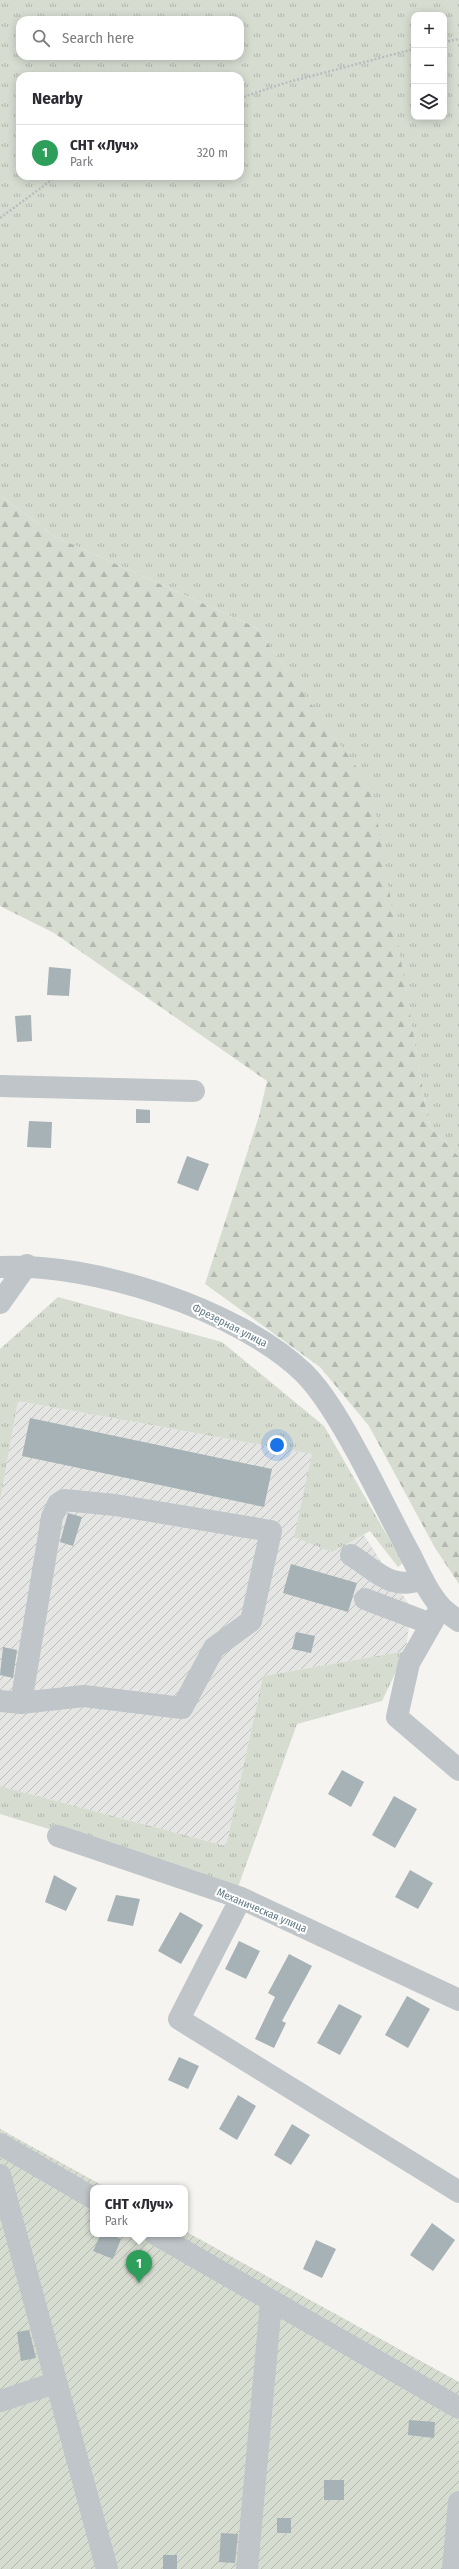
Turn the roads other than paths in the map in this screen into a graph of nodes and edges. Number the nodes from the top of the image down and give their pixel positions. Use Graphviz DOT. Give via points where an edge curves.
graph roads {
  1 [pos="0,1086"];
  2 [pos="194,1090"];
  3 [pos="27,1265"];
  4 [pos="0,1267"];
  5 [pos="0,1303"];
  6 [pos="352,1554"];
  7 [pos="423,1579"];
  8 [pos="365,1599"];
  9 [pos="436,1616"];
  10 [pos="459,1621"];
  11 [pos="11,1702"];
  12 [pos="459,1770"];
  13 [pos="58,1836"];
  14 [pos="241,1898"];
  15 [pos="459,2000"];
  16 [pos="0,2144"];
  17 [pos="0,2175"];
  18 [pos="459,2192"];
  19 [pos="90,2196"];
  20 [pos="160,2237"];
  21 [pos="271,2302"];
  22 [pos="55,2383"];
  23 [pos="0,2401"];
  24 [pos="459,2408"];
  25 [pos="459,2502"];
  26 [pos="107,2569"];
  27 [pos="247,2569"];
  28 [pos="454,2569"];
  1 -- 2 [label="street"];
  3 -- 4 [label="street, Фрезерная улица"];
  3 -- 5 [label="street"];
  3 -- 7 [label="street, Фрезерная улица" via="68,1270 149,1290 206,1311 263,1340 305,1374 338,1419"];
  6 -- 7 [label="street" via="396,1584 409,1584"];
  7 -- 9 [label="street, Фрезерная улица"];
  8 -- 9 [label="street"];
  9 -- 10 [label="street"];
  9 -- 12 [label="street" via="409,1664 397,1717"];
  11 -- 11 [label="street" via="84,1696 182,1708 214,1648 251,1621 271,1531 115,1505 64,1500 58,1504 52,1517"];
  13 -- 14 [label="street, Механическая улица"];
  14 -- 15 [label="street, Механическая улица"];
  14 -- 18 [label="street" via="179,2019"];
  16 -- 19 [label="street"];
  17 -- 22 [label="street"];
  20 -- 21 [label="street"];
  21 -- 24 [label="street"];
  21 -- 27 [label="street"];
  22 -- 23 [label="street"];
  22 -- 26 [label="street"];
  25 -- 28 [label="street"];
}
